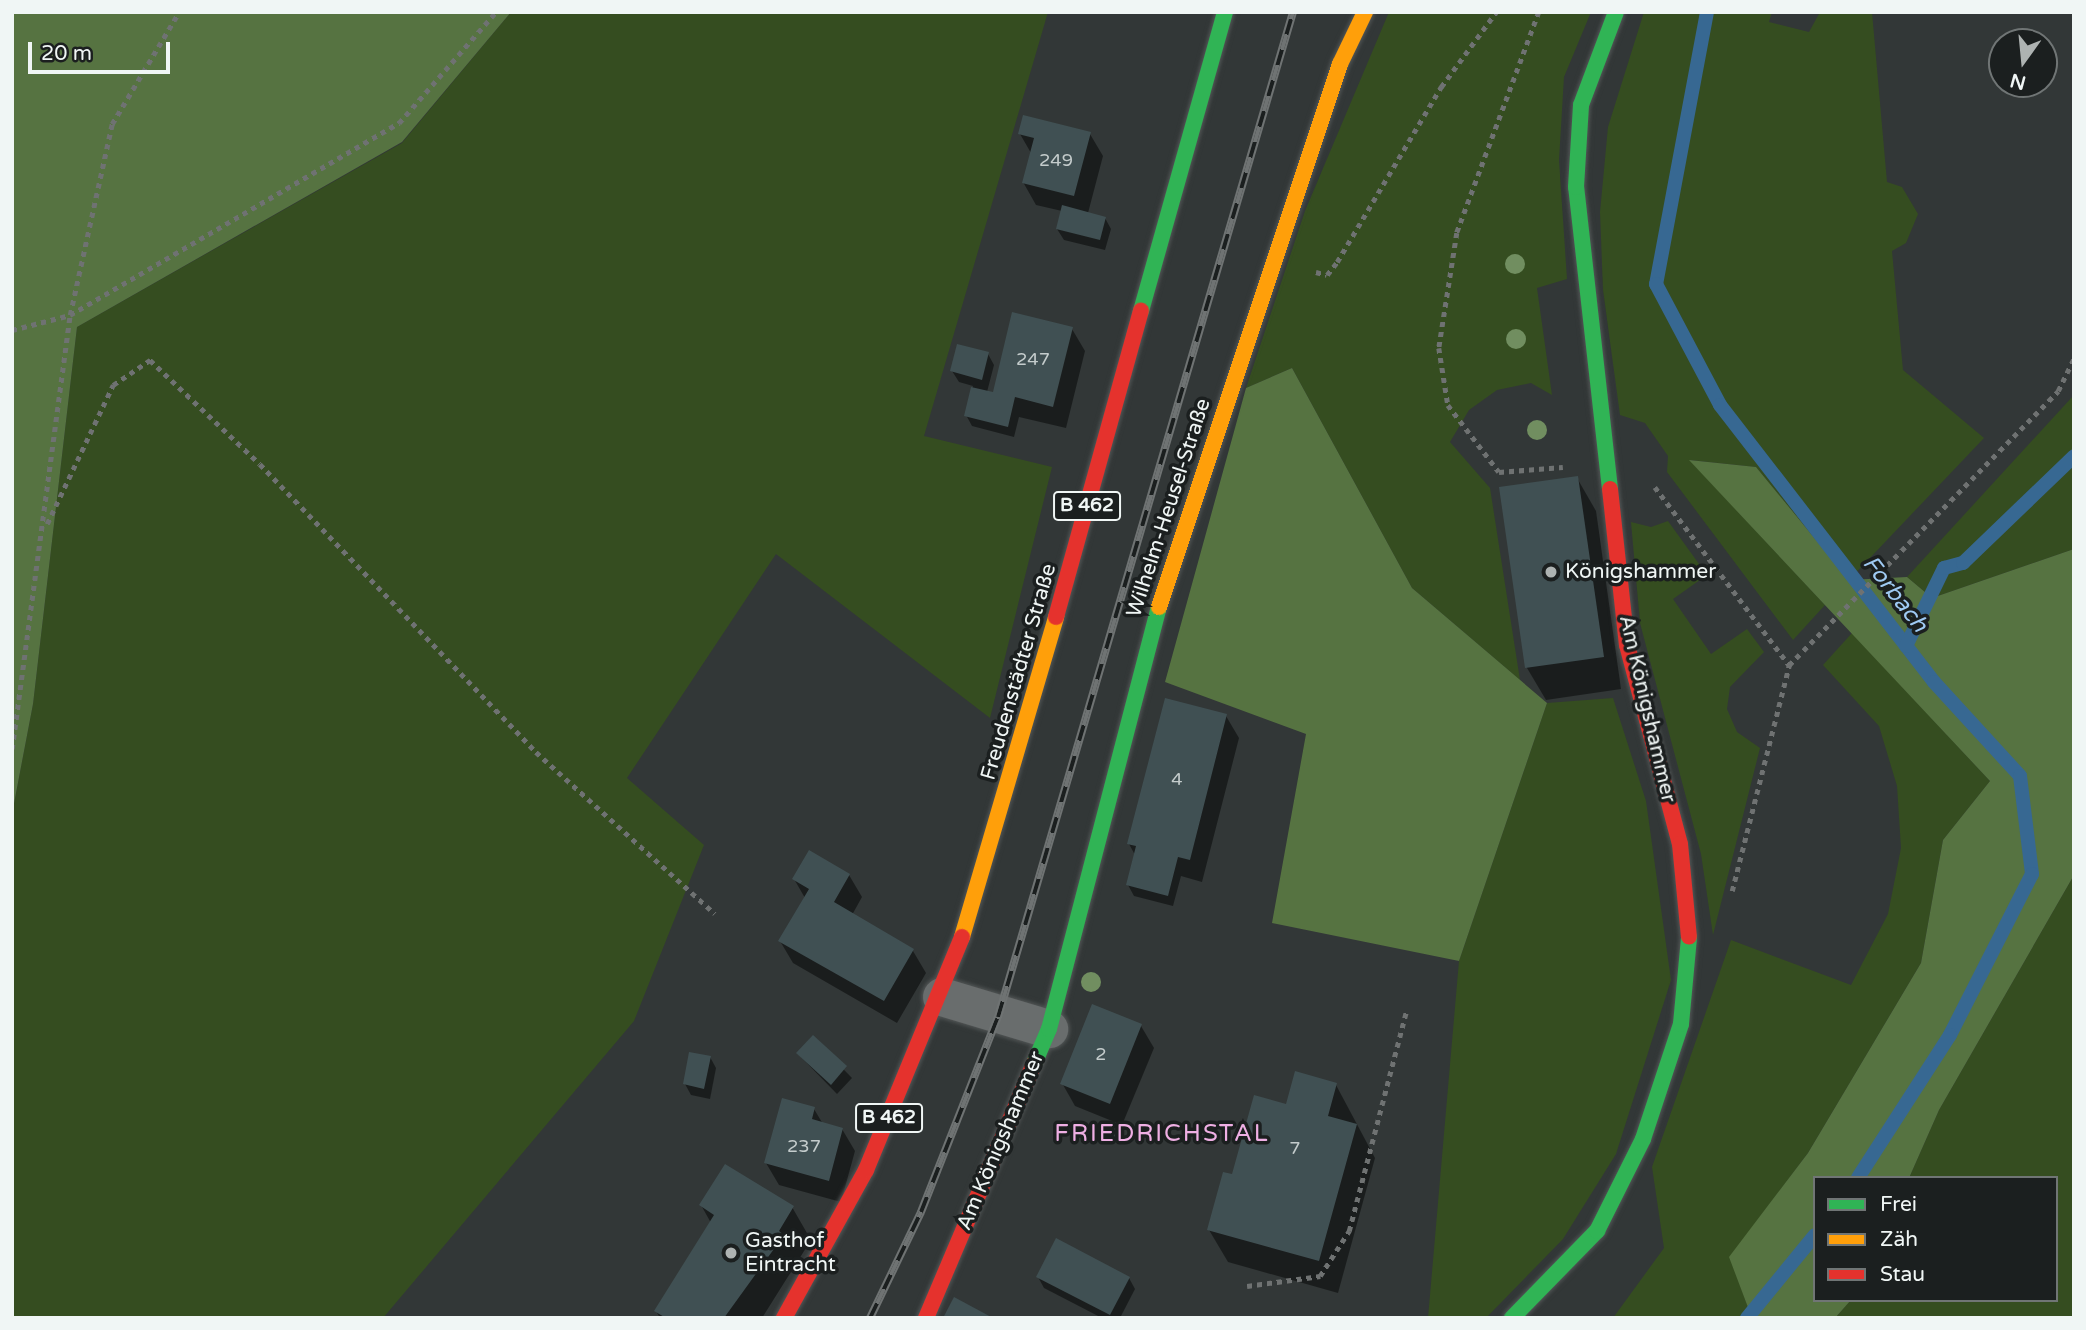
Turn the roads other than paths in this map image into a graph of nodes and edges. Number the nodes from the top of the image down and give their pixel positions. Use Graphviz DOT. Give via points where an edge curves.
graph roads {
  1 [pos="1226,12"];
  2 [pos="1365,12"];
  3 [pos="1616,12"];
  4 [pos="942,997"];
  5 [pos="1049,1029"];
  6 [pos="784,1318"];
  7 [pos="926,1318"];
  8 [pos="1512,1318"];
  1 -- 4 [label="street, Freudenstädter Straße / B 462" via="993,843"];
  2 -- 5 [label="street, Wilhelm-Heusel-Straße" via="1340,64 1174,550"];
  3 -- 8 [label="street, Am Königshammer" via="1581,105 1576,187 1627,645 1680,844 1690,930 1681,1024 1643,1139 1597,1231"];
  4 -- 5 [label="street, Am Königshammer"];
  4 -- 6 [label="street, Freudenstädter Straße / B 462" via="866,1170"];
  5 -- 7 [label="street, Am Königshammer"];
}
